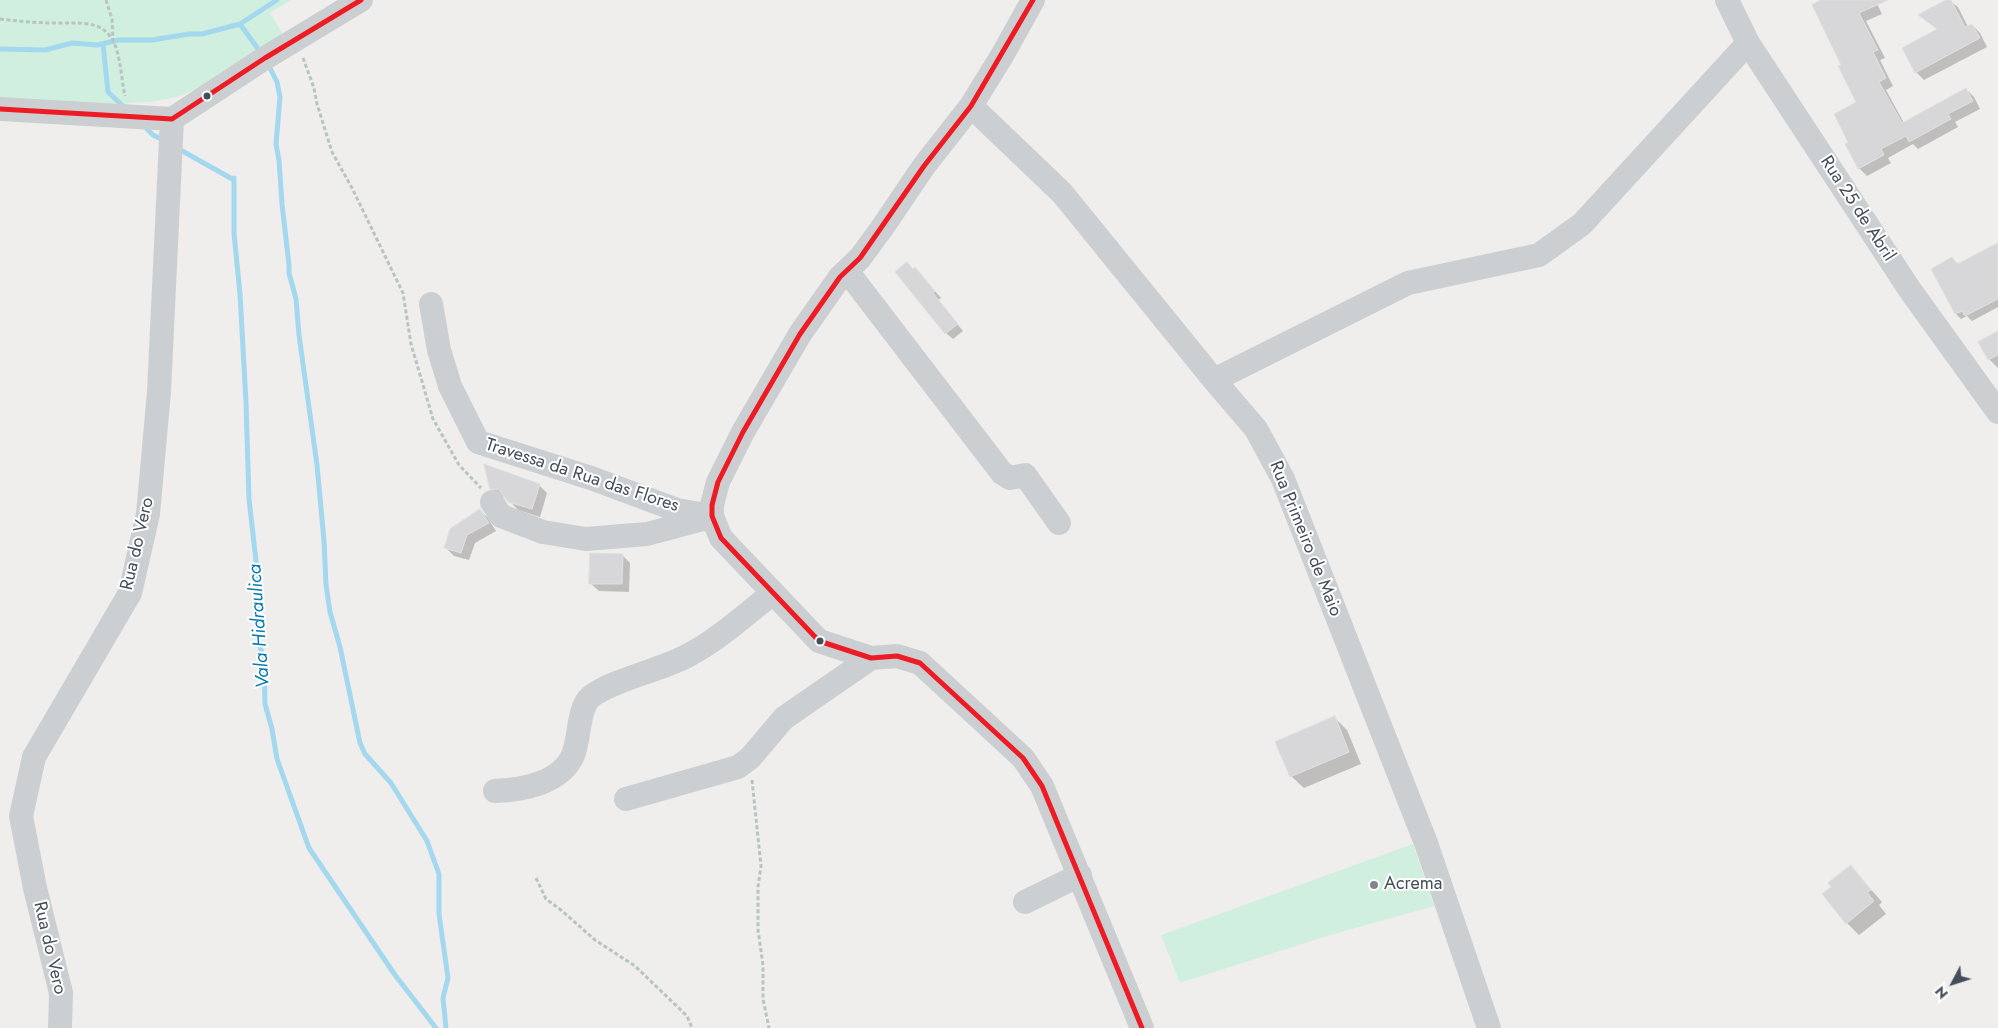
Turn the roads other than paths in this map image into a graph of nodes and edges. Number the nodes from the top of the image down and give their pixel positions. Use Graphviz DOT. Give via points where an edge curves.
graph roads {
  1 [pos="361,0"];
  2 [pos="1033,0"];
  3 [pos="1727,0"];
  4 [pos="1748,42"];
  5 [pos="970,106"];
  6 [pos="0,109"];
  7 [pos="172,120"];
  8 [pos="847,271"];
  9 [pos="431,304"];
  10 [pos="1214,380"];
  11 [pos="1998,412"];
  12 [pos="492,502"];
  13 [pos="712,516"];
  14 [pos="1059,523"];
  15 [pos="773,593"];
  16 [pos="871,658"];
  17 [pos="495,791"];
  18 [pos="626,799"];
  19 [pos="1080,875"];
  20 [pos="1024,902"];
  21 [pos="1134,1025"];
  22 [pos="60,1028"];
  23 [pos="1489,1028"];
  1 -- 7 [label="street"];
  2 -- 5 [label="street"];
  3 -- 4 [label="street, Rua 25 de Abril"];
  4 -- 10 [label="street" via="1582,224 1539,255 1408,283"];
  4 -- 11 [label="street, Rua 25 de Abril" via="1910,290"];
  5 -- 8 [label="street"];
  5 -- 10 [label="street, Rua Primeiro de Maio" via="1062,193"];
  6 -- 7 [label="street"];
  7 -- 22 [label="street, Rua do Vero" via="160,392 148,514 130,593 34,757 21,816 61,993"];
  8 -- 13 [label="street" via="800,334 743,432 718,482"];
  8 -- 14 [label="street" via="1002,473 1010,478 1025,475"];
  9 -- 13 [label="street, Travessa da Rua das Flores" via="439,350 450,386 478,442 677,510"];
  10 -- 23 [label="street, Rua Primeiro de Maio" via="1256,429 1283,479 1426,843"];
  12 -- 13 [label="street" via="501,516 543,532 586,539 648,534"];
  13 -- 15 [label="street" via="721,538"];
  15 -- 16 [label="street" via="819,641"];
  15 -- 17 [label="street" via="688,656 591,696 584,706 574,754 565,769 541,783"];
  16 -- 18 [label="street" via="784,718 750,758 738,767"];
  16 -- 19 [label="street" via="897,656 920,663 1023,758 1042,786"];
  19 -- 20 [label="street"];
  19 -- 21 [label="street"];
}
